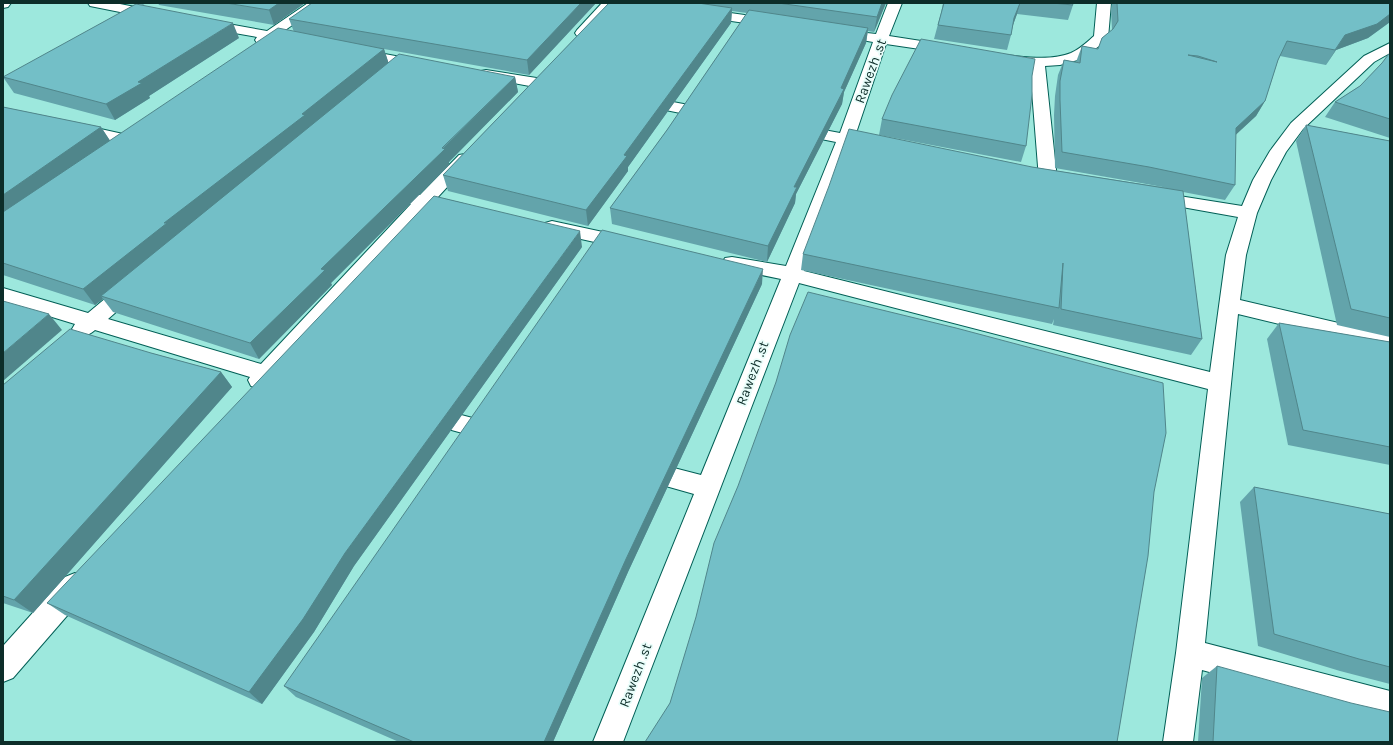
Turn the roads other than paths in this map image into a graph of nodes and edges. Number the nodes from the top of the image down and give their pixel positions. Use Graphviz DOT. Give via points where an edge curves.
graph roads {
  1 [pos="95,3"];
  2 [pos="156,3"];
  3 [pos="317,3"];
  4 [pos="608,3"];
  5 [pos="895,3"];
  6 [pos="1104,3"];
  7 [pos="141,12"];
  8 [pos="692,12"];
  9 [pos="171,18"];
  10 [pos="194,22"];
  11 [pos="121,24"];
  12 [pos="787,25"];
  13 [pos="269,35"];
  14 [pos="857,35"];
  15 [pos="881,39"];
  16 [pos="308,43"];
  17 [pos="1390,47"];
  18 [pos="250,49"];
  19 [pos="569,49"];
  20 [pos="347,50"];
  21 [pos="963,51"];
  22 [pos="994,57"];
  23 [pos="401,61"];
  24 [pos="1037,61"];
  25 [pos="432,66"];
  26 [pos="554,66"];
  27 [pos="470,72"];
  28 [pos="383,76"];
  29 [pos="540,83"];
  30 [pos="579,90"];
  31 [pos="626,99"];
  32 [pos="523,100"];
  33 [pos="728,118"];
  34 [pos="65,126"];
  35 [pos="139,126"];
  36 [pos="783,128"];
  37 [pos="846,139"];
  38 [pos="113,144"];
  39 [pos="479,145"];
  40 [pos="158,146"];
  41 [pos="892,148"];
  42 [pos="1048,179"];
  43 [pos="371,190"];
  44 [pos="1140,195"];
  45 [pos="424,201"];
  46 [pos="476,212"];
  47 [pos="1248,213"];
  48 [pos="535,223"];
  49 [pos="640,246"];
  50 [pos="716,260"];
  51 [pos="792,274"];
  52 [pos="145,276"];
  53 [pos="3,295"];
  54 [pos="1229,304"];
  55 [pos="90,322"];
  56 [pos="67,342"];
  57 [pos="1390,343"];
  58 [pos="265,374"];
  59 [pos="295,382"];
  60 [pos="1220,383"];
  61 [pos="249,392"];
  62 [pos="410,411"];
  63 [pos="517,438"];
  64 [pos="624,465"];
  65 [pos="708,487"];
  66 [pos="90,570"];
  67 [pos="1190,654"];
  68 [pos="4,666"];
  69 [pos="1390,706"];
  70 [pos="608,742"];
  71 [pos="1178,742"];
  1 -- 7 [label="street"];
  2 -- 7 [label="street"];
  3 -- 13 [label="street"];
  4 -- 19 [label="street"];
  5 -- 15 [label="street, Rawezh .st"];
  6 -- 24 [label="street" via="1101,38 1076,56 1049,62"];
  7 -- 9 [label="street"];
  7 -- 11 [label="street"];
  8 -- 12 [label="street"];
  10 -- 13 [label="street"];
  13 -- 16 [label="street"];
  13 -- 18 [label="street"];
  14 -- 15 [label="street"];
  15 -- 21 [label="street"];
  15 -- 37 [label="street, Rawezh .st"];
  17 -- 47 [label="street" via="1369,60 1304,128 1278,151"];
  20 -- 23 [label="street"];
  22 -- 24 [label="street"];
  23 -- 25 [label="street"];
  23 -- 28 [label="street"];
  24 -- 42 [label="street"];
  26 -- 29 [label="street"];
  27 -- 29 [label="street"];
  29 -- 30 [label="street"];
  29 -- 32 [label="street"];
  31 -- 33 [label="street"];
  34 -- 38 [label="street"];
  35 -- 38 [label="street"];
  36 -- 37 [label="street"];
  37 -- 41 [label="street"];
  37 -- 51 [label="street, Rawezh .st"];
  38 -- 40 [label="street"];
  39 -- 45 [label="street"];
  43 -- 45 [label="street"];
  44 -- 47 [label="street"];
  45 -- 46 [label="street"];
  45 -- 58 [label="street"];
  47 -- 54 [label="street" via="1236,256"];
  48 -- 49 [label="street"];
  50 -- 51 [label="street"];
  51 -- 60 [label="street"];
  51 -- 65 [label="street, Rawezh .st"];
  52 -- 55 [label="street"];
  53 -- 55 [label="street"];
  54 -- 57 [label="street"];
  54 -- 60 [label="street"];
  55 -- 56 [label="street"];
  55 -- 58 [label="street"];
  58 -- 59 [label="street"];
  58 -- 61 [label="street"];
  60 -- 67 [label="street"];
  62 -- 63 [label="street"];
  64 -- 65 [label="street"];
  65 -- 70 [label="street, Rawezh .st"];
  66 -- 68 [label="street"];
  67 -- 69 [label="street"];
  67 -- 71 [label="street"];
}
